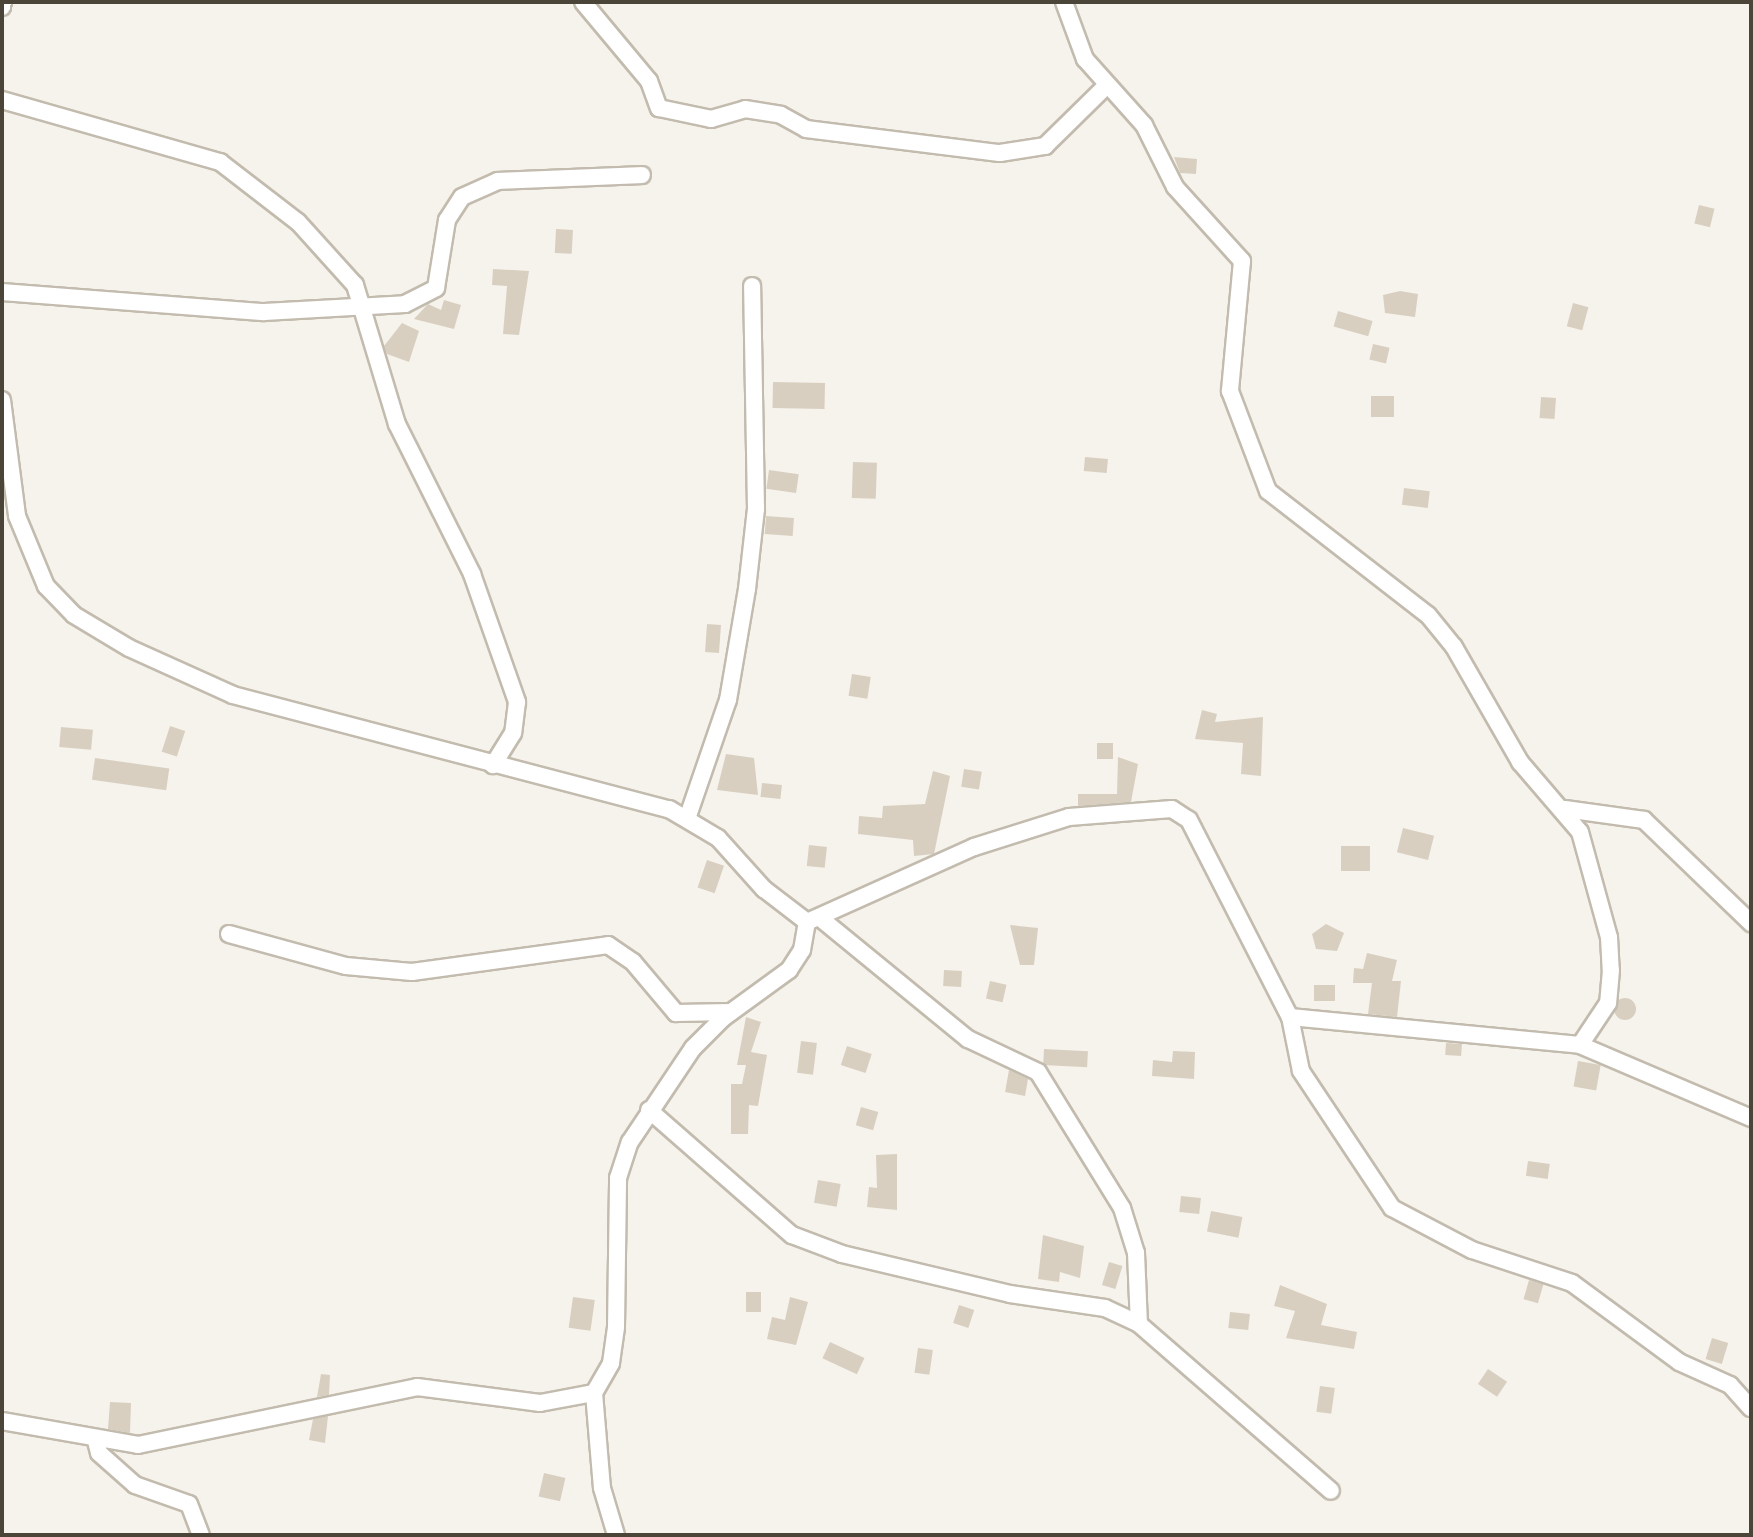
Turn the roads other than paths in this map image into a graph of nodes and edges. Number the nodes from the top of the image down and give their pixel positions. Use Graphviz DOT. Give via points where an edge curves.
graph roads {
  1 [pos="3,2"];
  2 [pos="583,2"];
  3 [pos="1064,2"];
  4 [pos="2,7"];
  5 [pos="1107,85"];
  6 [pos="2,100"];
  7 [pos="642,174"];
  8 [pos="752,286"];
  9 [pos="2,292"];
  10 [pos="366,310"];
  11 [pos="2,400"];
  12 [pos="494,765"];
  13 [pos="1565,809"];
  14 [pos="688,817"];
  15 [pos="813,920"];
  16 [pos="1751,923"];
  17 [pos="229,934"];
  18 [pos="731,1012"];
  19 [pos="1290,1017"];
  20 [pos="1580,1045"];
  21 [pos="649,1110"];
  22 [pos="1751,1118"];
  23 [pos="1139,1324"];
  24 [pos="594,1393"];
  25 [pos="1751,1408"];
  26 [pos="2,1422"];
  27 [pos="96,1441"];
  28 [pos="1331,1491"];
  29 [pos="201,1535"];
  30 [pos="616,1535"];
  1 -- 4 [label="street"];
  2 -- 5 [label="street" via="649,81 659,108 711,119 745,109 781,115 806,129 1000,153 1045,146"];
  3 -- 5 [label="street" via="1085,59"];
  5 -- 13 [label="street" via="1158,145 1175,187 1242,261 1230,391 1268,491 1428,615 1454,647 1520,762"];
  6 -- 10 [label="street" via="220,162 298,222 355,285"];
  7 -- 10 [label="street" via="498,181 462,197 447,220 436,288 405,304"];
  8 -- 14 [label="street" via="756,509 747,589 728,700"];
  9 -- 10 [label="street" via="264,312"];
  10 -- 12 [label="street" via="367,338 397,424 472,574 517,702 513,733"];
  11 -- 12 [label="street" via="17,516 30,556 46,586 74,615 128,648 233,695"];
  12 -- 14 [label="street"];
  13 -- 16 [label="street" via="1644,820"];
  13 -- 20 [label="street" via="1580,832 1610,955 1608,1003"];
  14 -- 15 [label="street"];
  15 -- 18 [label="street" via="789,970"];
  15 -- 19 [label="street" via="907,872 974,846 1069,817 1172,808 1189,820"];
  15 -- 23 [label="street" via="968,1039 1038,1072 1122,1208 1136,1253"];
  17 -- 18 [label="street" via="346,966 412,972 608,945 633,962 676,1013"];
  18 -- 21 [label="street" via="693,1048"];
  19 -- 20 [label="street"];
  19 -- 25 [label="street" via="1301,1071 1392,1208 1472,1250 1572,1283 1679,1362 1730,1385"];
  20 -- 22 [label="street"];
  21 -- 23 [label="street" via="792,1235 842,1254 1010,1294 1105,1308"];
  21 -- 24 [label="street" via="618,1178 616,1327 611,1363"];
  23 -- 28 [label="street"];
  24 -- 27 [label="street" via="540,1404 418,1387 175,1441"];
  24 -- 30 [label="street" via="602,1488"];
  26 -- 27 [label="street"];
  27 -- 29 [label="street" via="99,1452 135,1485 190,1504"];
}
